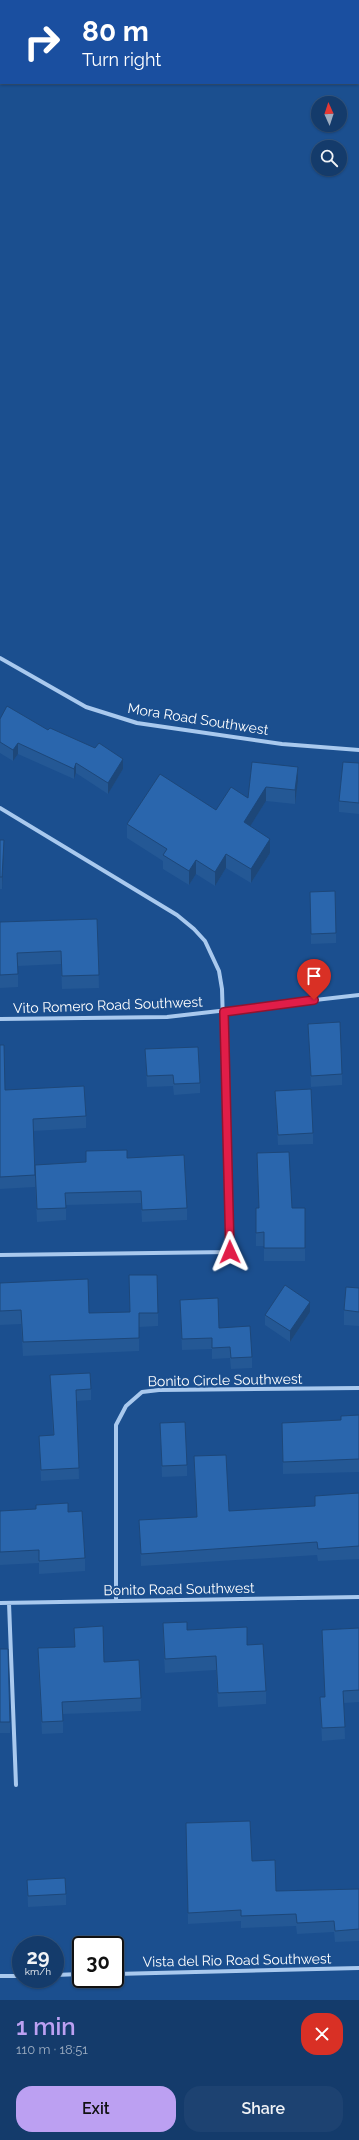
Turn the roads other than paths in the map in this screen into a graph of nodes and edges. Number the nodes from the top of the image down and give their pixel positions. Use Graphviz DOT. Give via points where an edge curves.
graph roads {
  1 [pos="0,658"];
  2 [pos="359,750"];
  3 [pos="0,808"];
  4 [pos="359,995"];
  5 [pos="224,1012"];
  6 [pos="0,1019"];
  7 [pos="0,1255"];
  8 [pos="359,1388"];
  9 [pos="359,1597"];
  10 [pos="116,1601"];
  11 [pos="0,1603"];
  12 [pos="8,1603"];
  13 [pos="16,1785"];
  14 [pos="359,1968"];
  15 [pos="124,1974"];
  16 [pos="0,1976"];
  17 [pos="12,1976"];
  1 -- 2 [label="street, Mora Road Southwest" via="86,707 137,723 282,744"];
  3 -- 5 [label="street" via="177,916 194,929 205,941 219,970"];
  4 -- 5 [label="street, Vito Romero Road Southwest"];
  5 -- 6 [label="street, Vito Romero Road Southwest" via="167,1017"];
  5 -- 7 [label="street" via="230,1252"];
  8 -- 10 [label="street, Bonito Circle Southwest" via="142,1392 126,1406 116,1425"];
  9 -- 10 [label="street, Bonito Road Southwest"];
  10 -- 12 [label="street, Bonito Road Southwest"];
  11 -- 12 [label="street, Bonito Road Southwest"];
  12 -- 13 [label="street"];
  14 -- 15 [label="street, Vista del Rio Road Southwest"];
  16 -- 17 [label="street"];
}
